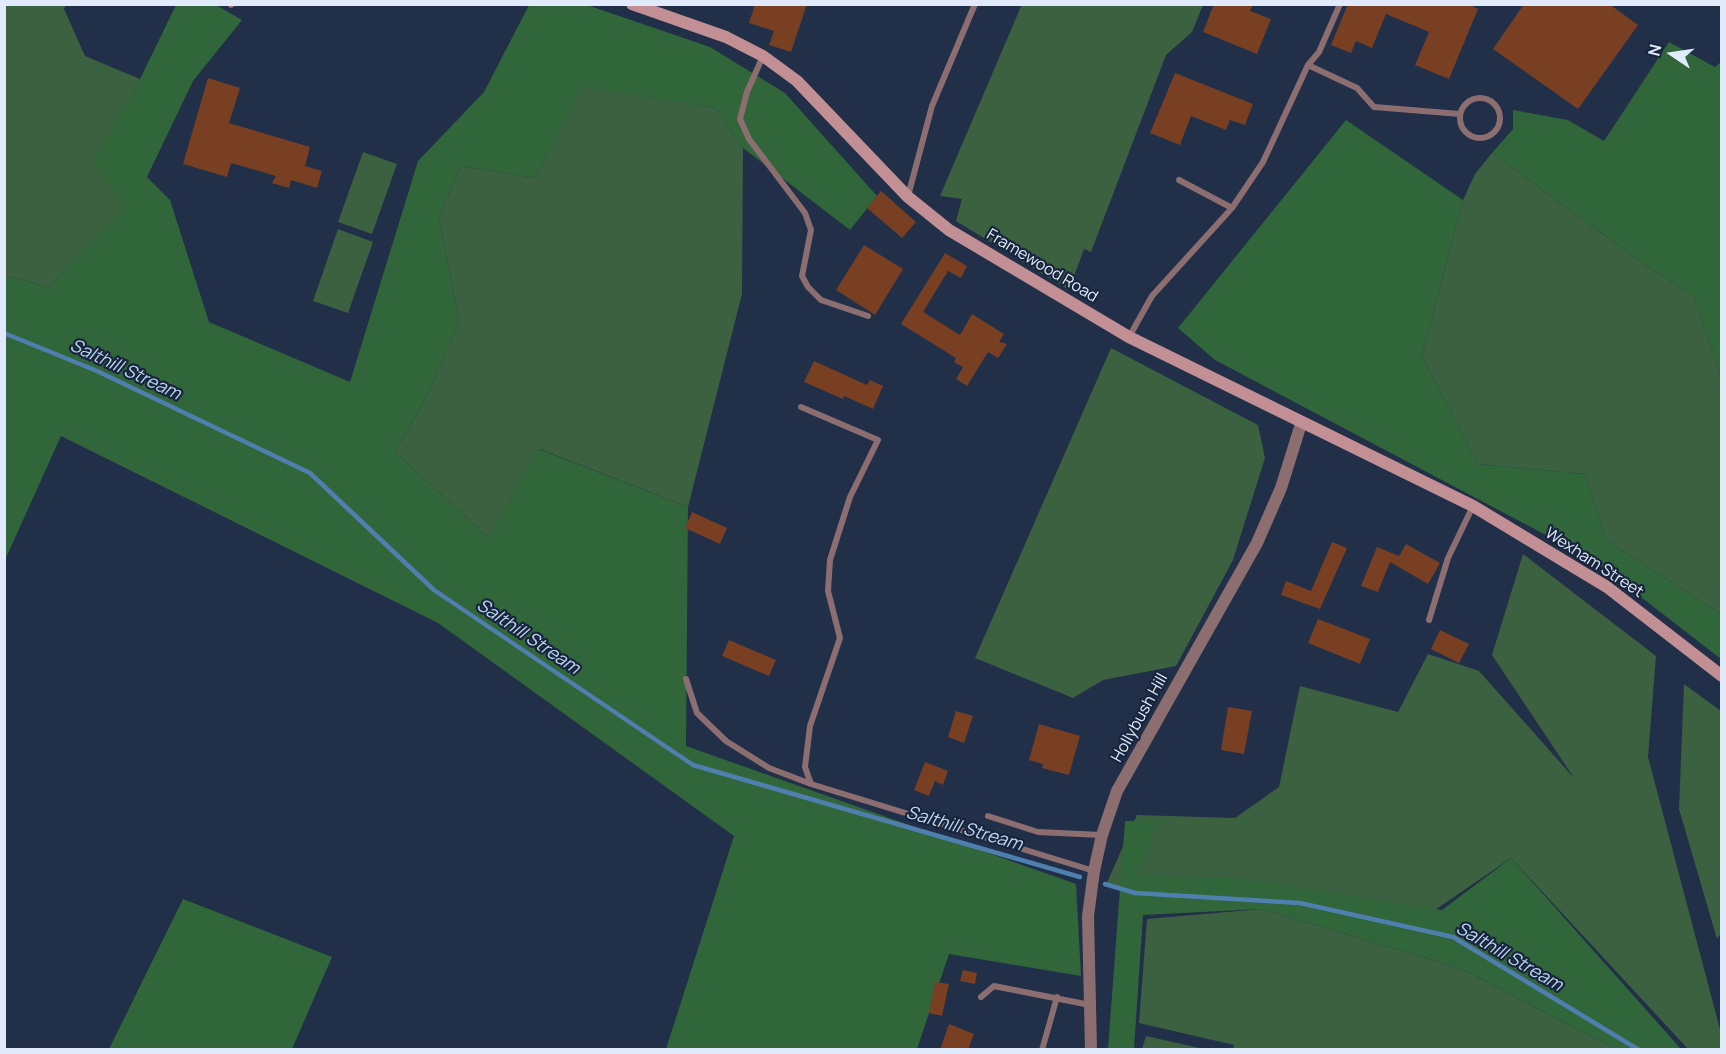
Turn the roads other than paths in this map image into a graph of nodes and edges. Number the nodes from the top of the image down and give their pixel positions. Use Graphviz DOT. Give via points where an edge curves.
graph roads {
  1 [pos="632,4"];
  2 [pos="975,4"];
  3 [pos="1340,4"];
  4 [pos="763,56"];
  5 [pos="1308,65"];
  6 [pos="1460,114"];
  7 [pos="1179,180"];
  8 [pos="908,197"];
  9 [pos="1232,208"];
  10 [pos="868,316"];
  11 [pos="1128,337"];
  12 [pos="801,406"];
  13 [pos="1301,424"];
  14 [pos="1473,506"];
  15 [pos="1429,620"];
  16 [pos="1722,676"];
  17 [pos="686,679"];
  18 [pos="811,784"];
  19 [pos="988,816"];
  20 [pos="1102,835"];
  21 [pos="1094,871"];
  22 [pos="981,997"];
  23 [pos="1057,997"];
  24 [pos="1090,1005"];
  25 [pos="1042,1050"];
  26 [pos="1090,1050"];
  1 -- 4 [label="street, Framewood Road" via="726,37"];
  2 -- 8 [label="lane" via="932,106"];
  3 -- 5 [label="lane" via="1319,52"];
  4 -- 8 [label="street, Framewood Road" via="797,81"];
  4 -- 10 [label="lane" via="740,119 749,139 805,213 811,230 802,276 821,300"];
  5 -- 6 [label="lane" via="1357,88 1374,107"];
  5 -- 9 [label="lane" via="1263,162"];
  6 -- 6 [label="lane" via="1462,128 1472,137 1486,138 1499,124 1498,111 1485,99 1472,100"];
  7 -- 9 [label="lane"];
  8 -- 11 [label="street, Framewood Road" via="949,230"];
  9 -- 11 [label="lane" via="1152,296"];
  11 -- 13 [label="street, Framewood Road"];
  12 -- 18 [label="lane" via="878,440 846,508 830,560 828,591 840,638 810,726 805,767"];
  13 -- 14 [label="street, Framewood Road"];
  13 -- 20 [label="street, Hollybush Hill" via="1281,488 1257,543 1117,791"];
  14 -- 15 [label="lane" via="1449,558"];
  14 -- 16 [label="street, Wexham Street" via="1607,587"];
  17 -- 18 [label="lane" via="697,713 726,741 769,768"];
  18 -- 21 [label="lane"];
  19 -- 20 [label="lane" via="1038,832"];
  20 -- 21 [label="street, Hollybush Hill"];
  21 -- 24 [label="street, Hollybush Hill" via="1089,916"];
  22 -- 23 [label="lane" via="994,986"];
  23 -- 24 [label="lane"];
  23 -- 25 [label="lane"];
  24 -- 26 [label="street, Hollybush Hill"];
}
